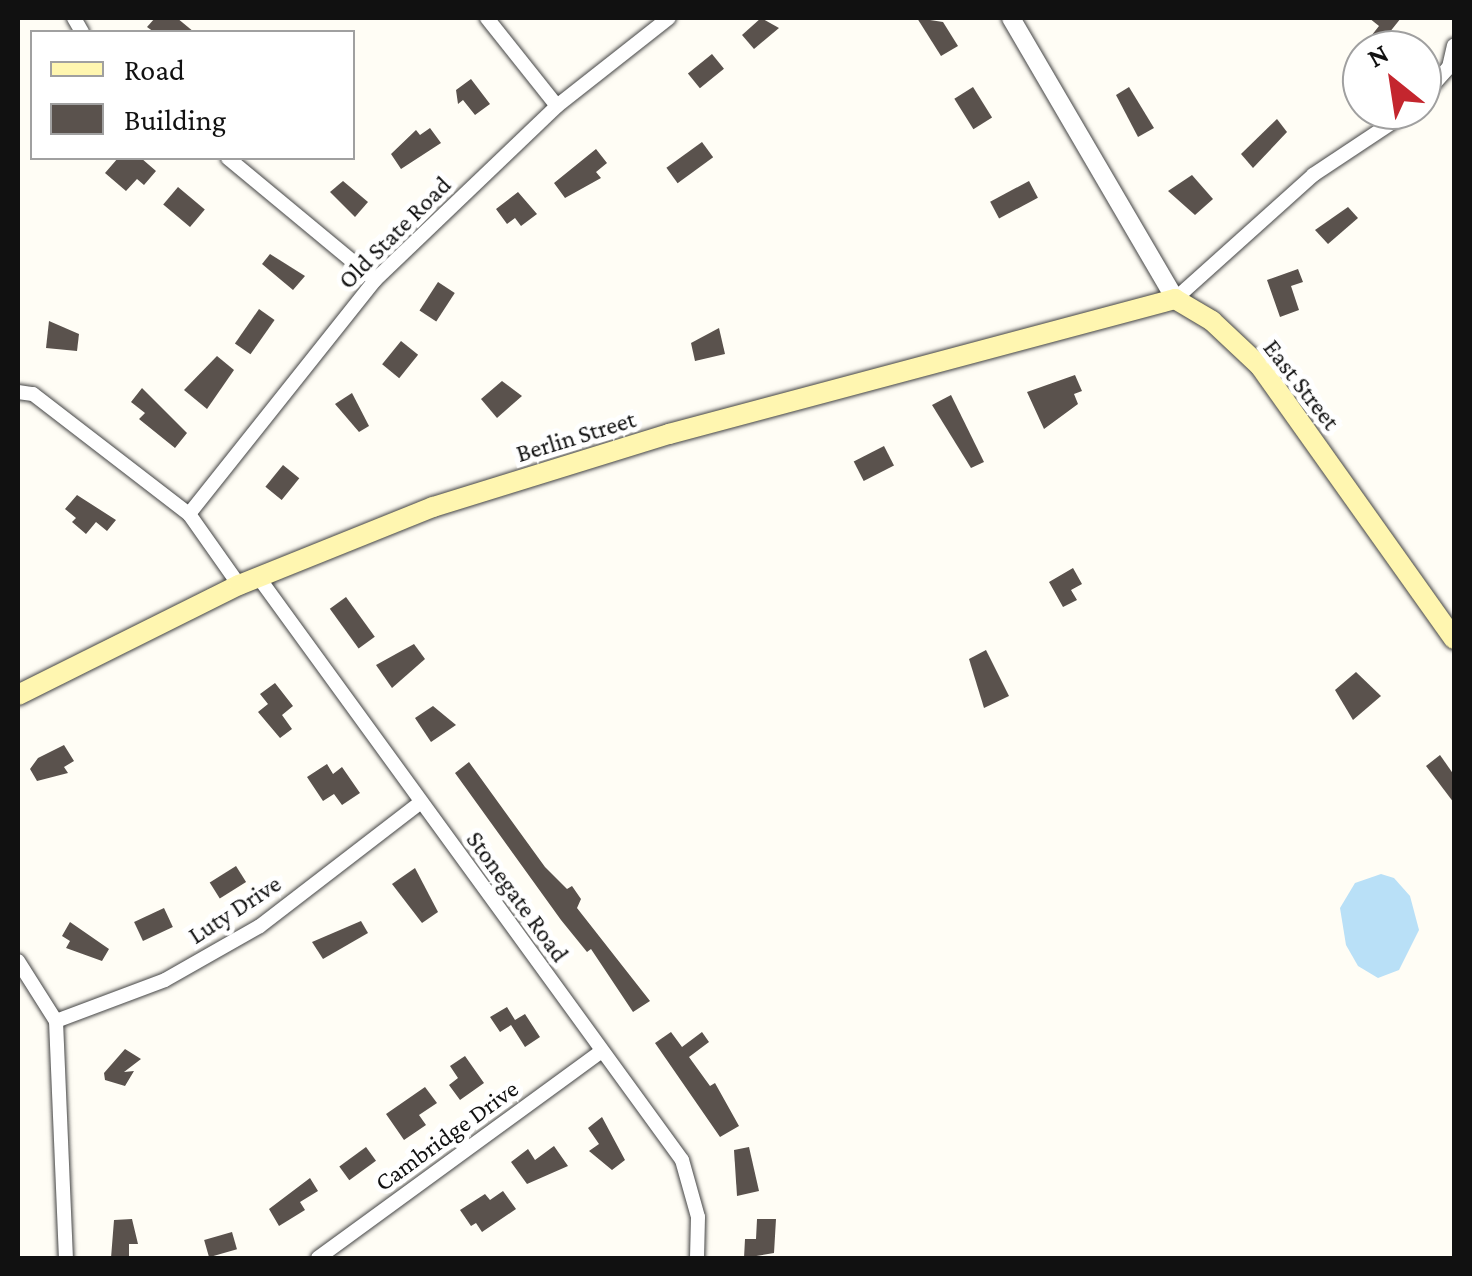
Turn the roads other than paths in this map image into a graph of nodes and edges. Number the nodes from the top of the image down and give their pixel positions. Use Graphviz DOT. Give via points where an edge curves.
graph roads {
  1 [pos="487,18"];
  2 [pos="669,18"];
  3 [pos="1011,18"];
  4 [pos="1454,46"];
  5 [pos="1452,69"];
  6 [pos="557,106"];
  7 [pos="1380,130"];
  8 [pos="230,160"];
  9 [pos="375,280"];
  10 [pos="1175,299"];
  11 [pos="18,392"];
  12 [pos="189,514"];
  13 [pos="249,582"];
  14 [pos="1454,639"];
  15 [pos="18,694"];
  16 [pos="420,802"];
  17 [pos="18,960"];
  18 [pos="56,1021"];
  19 [pos="602,1050"];
  20 [pos="66,1258"];
  21 [pos="318,1258"];
  22 [pos="697,1258"];
  1 -- 6 [label="street"];
  2 -- 6 [label="street, Old State Road"];
  3 -- 10 [label="street, East Street"];
  4 -- 5 [label="street"];
  6 -- 9 [label="street, Old State Road"];
  7 -- 10 [label="street" via="1313,175"];
  8 -- 9 [label="street"];
  9 -- 12 [label="street, Old State Road"];
  10 -- 13 [label="main road, Berlin Street" via="669,434 433,507"];
  10 -- 14 [label="main road, East Street" via="1212,321 1260,366"];
  11 -- 12 [label="street, Stonegate Road" via="32,394"];
  12 -- 13 [label="street, Stonegate Road"];
  13 -- 15 [label="main road, Berlin Street"];
  13 -- 16 [label="street, Stonegate Road"];
  16 -- 18 [label="street, Luty Drive" via="260,926 165,980"];
  16 -- 19 [label="street, Stonegate Road"];
  17 -- 18 [label="street"];
  18 -- 20 [label="street"];
  19 -- 21 [label="street, Cambridge Drive"];
  19 -- 22 [label="street, Stonegate Road" via="682,1160 698,1217"];
}
